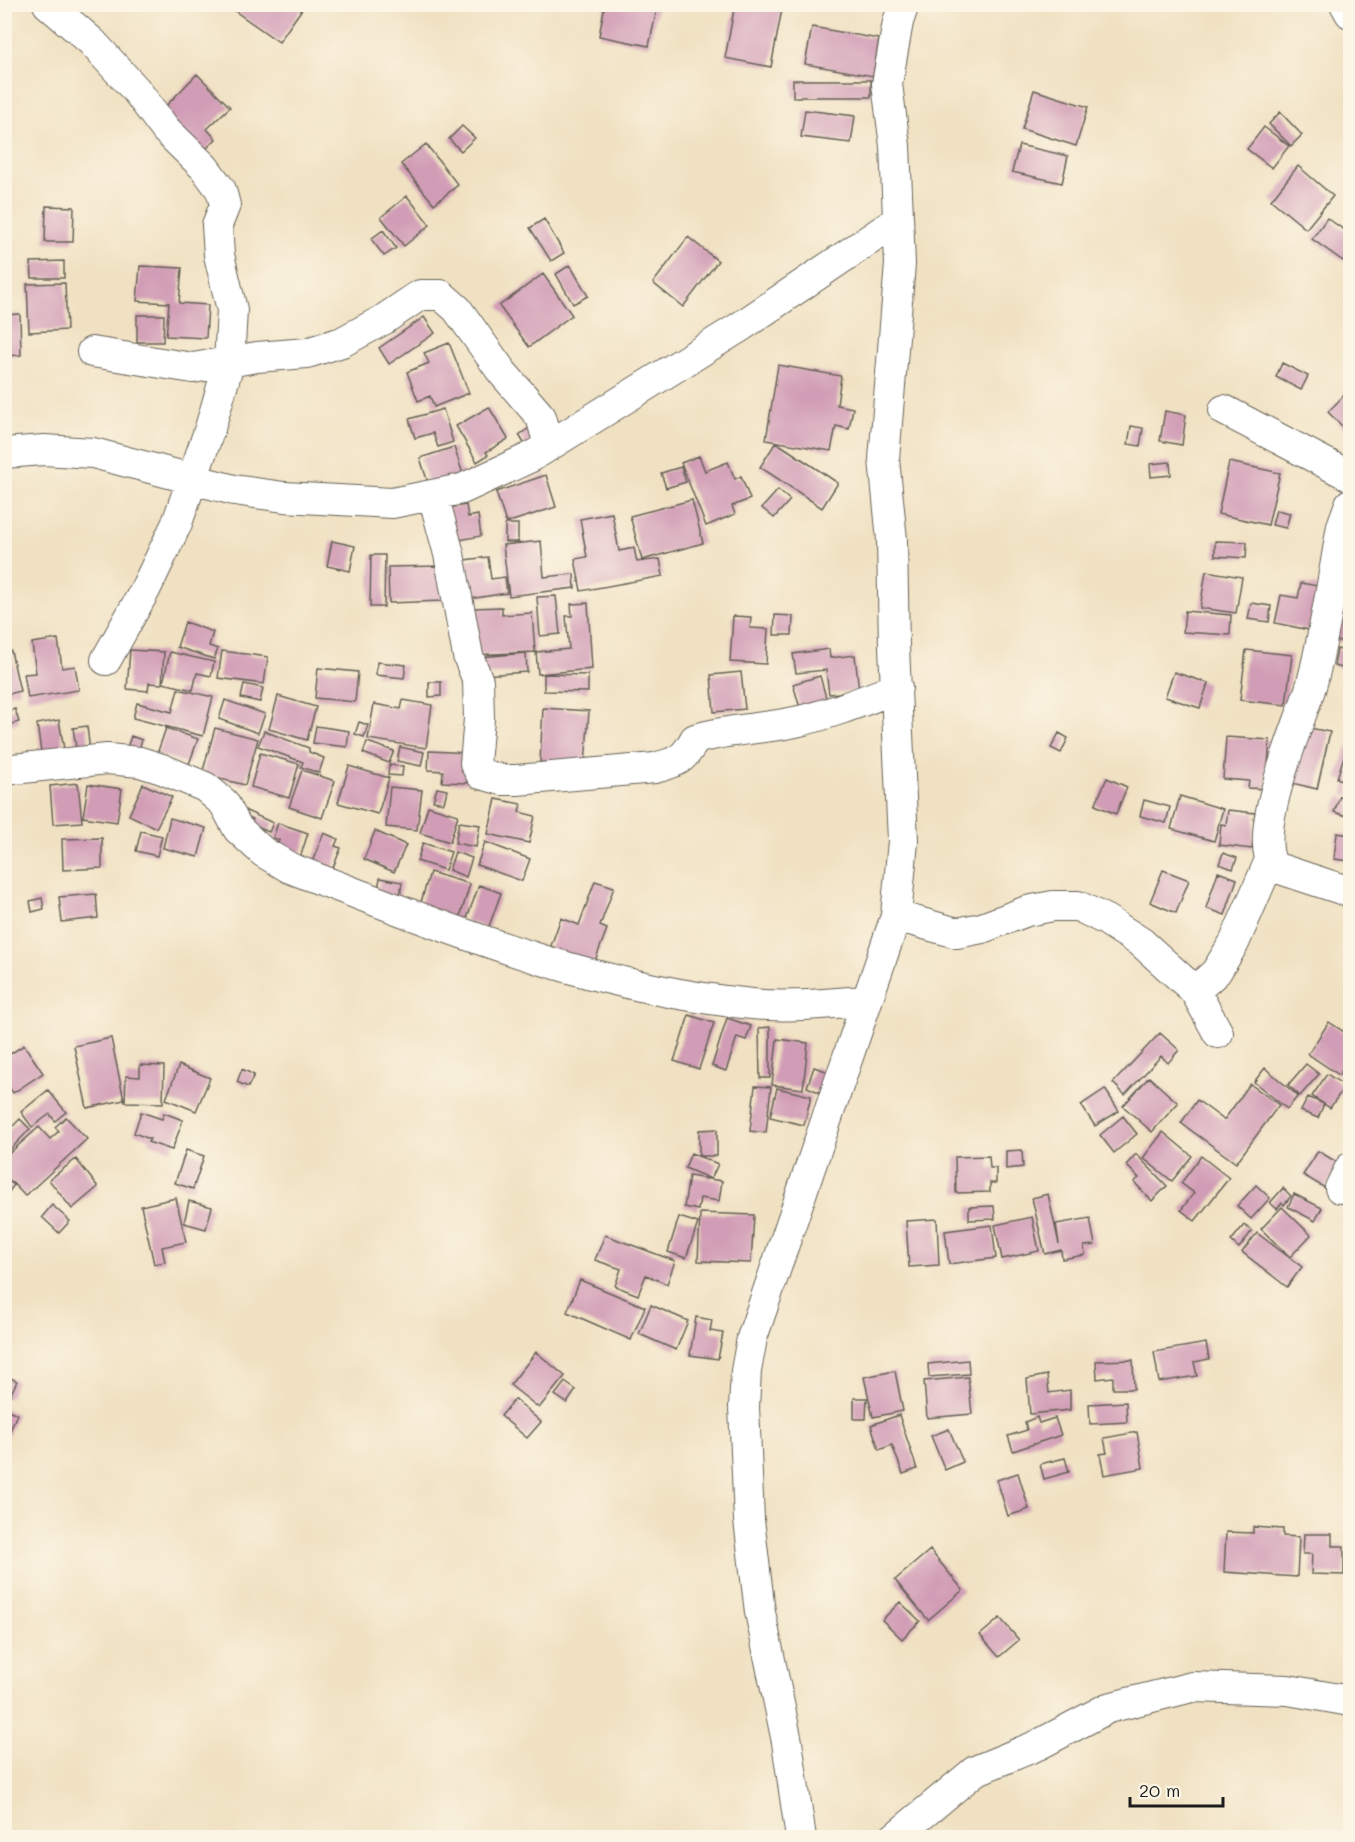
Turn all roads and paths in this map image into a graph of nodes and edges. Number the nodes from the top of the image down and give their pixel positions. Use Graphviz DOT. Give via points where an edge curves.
graph roads {
  1 [pos="48,4"];
  2 [pos="904,4"];
  3 [pos="1345,4"];
  4 [pos="1350,13"];
  5 [pos="897,221"];
  6 [pos="92,352"];
  7 [pos="229,363"];
  8 [pos="1224,410"];
  9 [pos="549,445"];
  10 [pos="4,453"];
  11 [pos="1350,476"];
  12 [pos="192,479"];
  13 [pos="433,495"];
  14 [pos="1350,504"];
  15 [pos="106,660"];
  16 [pos="897,688"];
  17 [pos="4,770"];
  18 [pos="1270,860"];
  19 [pos="1350,892"];
  20 [pos="896,916"];
  21 [pos="1195,991"];
  22 [pos="866,1001"];
  23 [pos="1218,1033"];
  24 [pos="1350,1701"];
  25 [pos="801,1838"];
  26 [pos="894,1838"];
  1 -- 7 [label="street" via="92,42 221,190 225,205 217,225 219,255 232,310"];
  2 -- 5 [label="street" via="887,84 895,146"];
  3 -- 4 [label="street"];
  5 -- 9 [label="street" via="740,327"];
  5 -- 16 [label="street" via="900,264 884,459 892,540"];
  6 -- 7 [label="street" via="193,368"];
  7 -- 9 [label="street" via="307,353 342,342 420,295 441,295 457,309 502,372 541,417"];
  7 -- 12 [label="street"];
  8 -- 11 [label="street"];
  9 -- 13 [label="street" via="462,489"];
  10 -- 12 [label="street" via="93,453"];
  12 -- 13 [label="street" via="284,497 392,503"];
  12 -- 15 [label="street" via="173,532"];
  13 -- 16 [label="street" via="449,554 468,656 478,681 475,763 481,774 517,780 655,768 677,762 695,739 796,722 847,708"];
  14 -- 18 [label="street" via="1342,526 1311,684 1274,799 1268,839"];
  16 -- 20 [label="street" via="903,841"];
  17 -- 22 [label="street" via="106,759 140,762 162,769 205,787 224,803 238,829 263,852 290,868 514,951 603,978 753,1004"];
  18 -- 19 [label="street" via="1283,872"];
  18 -- 21 [label="street" via="1234,943 1216,972"];
  20 -- 21 [label="street" via="957,933 1027,911 1078,906 1142,943"];
  20 -- 22 [label="street"];
  21 -- 23 [label="street"];
  22 -- 25 [label="street" via="752,1338 746,1371 744,1407 754,1566"];
  24 -- 26 [label="street" via="1288,1690 1192,1687 1108,1708 1038,1745 975,1771"];
}
